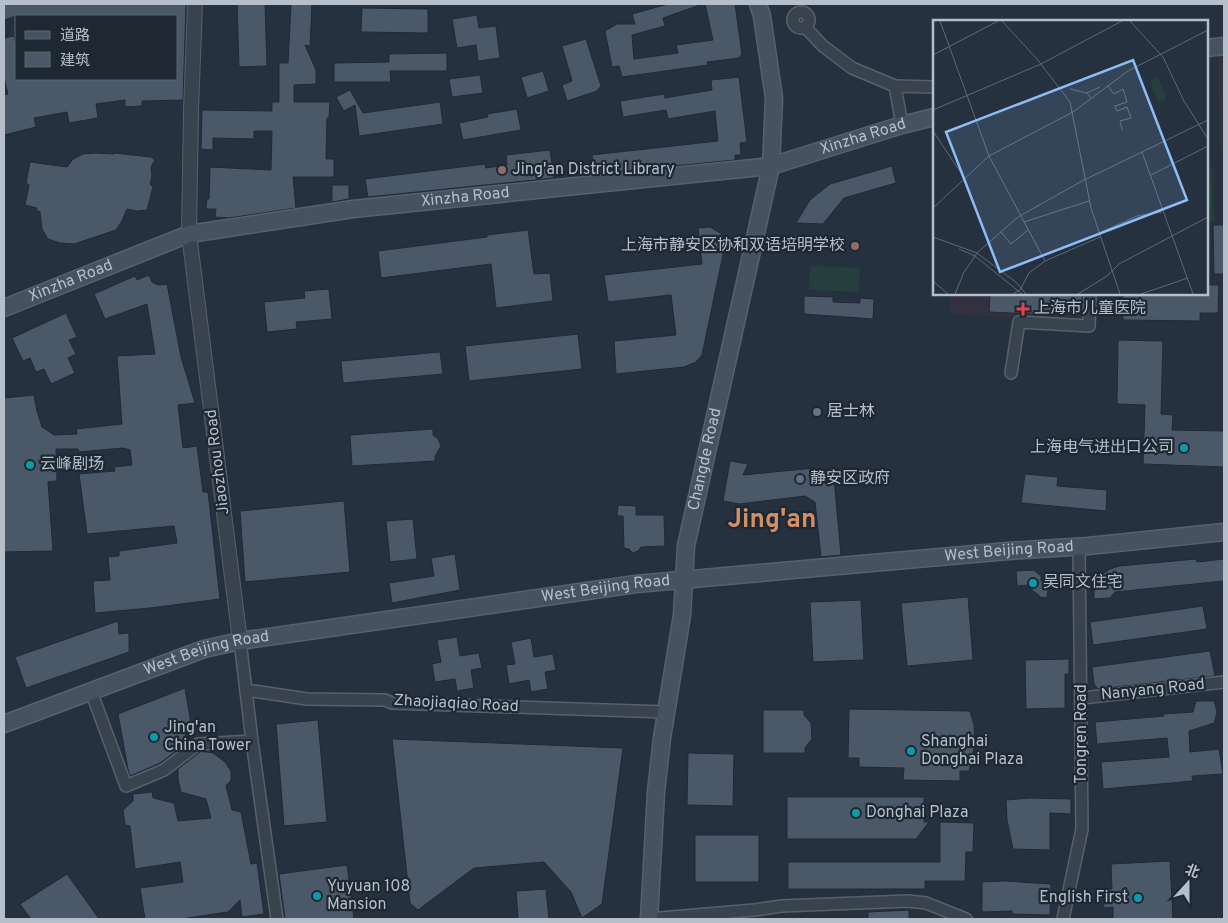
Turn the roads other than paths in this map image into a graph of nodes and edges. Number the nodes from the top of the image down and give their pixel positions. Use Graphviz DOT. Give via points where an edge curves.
graph roads {
  1 [pos="195,4"];
  2 [pos="758,4"];
  3 [pos="805,27"];
  4 [pos="1224,46"];
  5 [pos="1208,48"];
  6 [pos="895,86"];
  7 [pos="933,87"];
  8 [pos="933,117"];
  9 [pos="902,125"];
  10 [pos="771,166"];
  11 [pos="189,234"];
  12 [pos="1090,295"];
  13 [pos="4,308"];
  14 [pos="1011,373"];
  15 [pos="1224,532"];
  16 [pos="1079,547"];
  17 [pos="684,580"];
  18 [pos="240,641"];
  19 [pos="1224,682"];
  20 [pos="246,690"];
  21 [pos="91,691"];
  22 [pos="1082,698"];
  23 [pos="666,712"];
  24 [pos="4,724"];
  25 [pos="252,741"];
  26 [pos="277,919"];
  27 [pos="649,919"];
  28 [pos="966,919"];
  29 [pos="1064,919"];
  1 -- 11 [label="street, Jiaozhou Road"];
  2 -- 10 [label="main road, Changde Road" via="774,98"];
  3 -- 6 [label="street" via="822,46 852,68"];
  4 -- 5 [label="main road"];
  6 -- 7 [label="street"];
  6 -- 9 [label="street"];
  8 -- 9 [label="main road, Xinzha Road"];
  9 -- 10 [label="main road, Xinzha Road"];
  10 -- 11 [label="main road, Xinzha Road" via="353,209"];
  10 -- 17 [label="main road, Changde Road" via="686,546"];
  11 -- 13 [label="main road, Xinzha Road"];
  11 -- 18 [label="street, Jiaozhou Road"];
  12 -- 14 [label="street" via="1089,326 1018,322"];
  15 -- 16 [label="main road, West Beijing Road"];
  16 -- 17 [label="main road, West Beijing Road"];
  16 -- 22 [label="street, Tongren Road"];
  17 -- 18 [label="main road, West Beijing Road" via="636,584"];
  17 -- 23 [label="main road, Changde Road" via="682,615"];
  18 -- 20 [label="street, Jiaozhou Road"];
  18 -- 21 [label="main road, West Beijing Road" via="204,649"];
  19 -- 22 [label="street, Nanyang Road"];
  20 -- 23 [label="street, Zhaojiaqiao Road" via="307,699"];
  20 -- 25 [label="street, Jiaozhou Road"];
  21 -- 24 [label="main road, West Beijing Road"];
  21 -- 25 [label="street" via="126,786 164,770 198,744"];
  22 -- 29 [label="street, Tongren Road" via="1082,829"];
  23 -- 27 [label="main road, Changde Road" via="656,801"];
  25 -- 26 [label="street, Jiaozhou Road"];
  27 -- 28 [label="street" via="782,906 908,901 926,903"];
}
